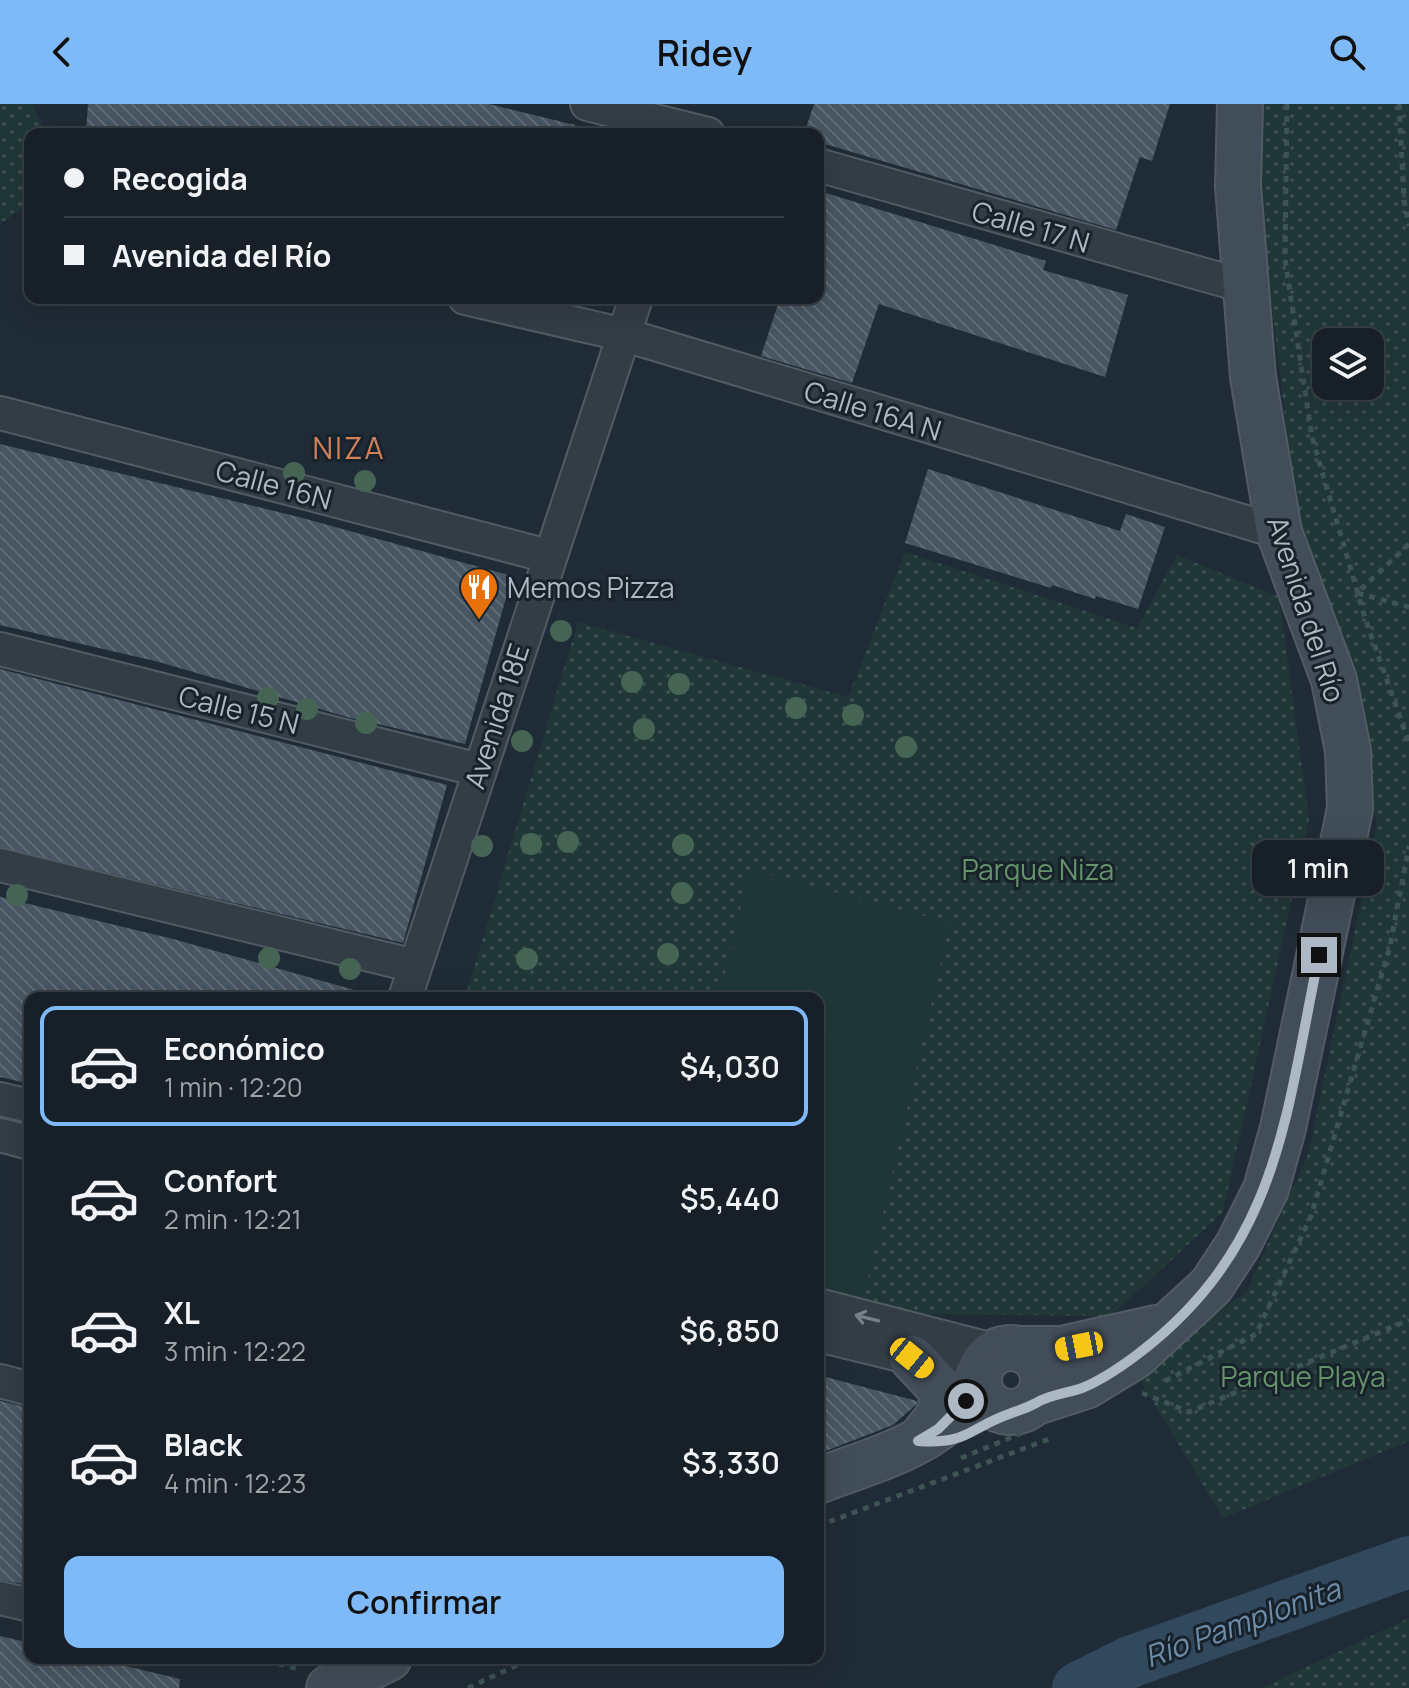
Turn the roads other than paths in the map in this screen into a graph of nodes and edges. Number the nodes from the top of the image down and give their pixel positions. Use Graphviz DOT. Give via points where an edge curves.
graph roads {
  1 [pos="587,104"];
  2 [pos="1240,104"];
  3 [pos="693,125"];
  4 [pos="824,167"];
  5 [pos="1244,286"];
  6 [pos="491,304"];
  7 [pos="634,304"];
  8 [pos="625,335"];
  9 [pos="0,413"];
  10 [pos="1279,532"];
  11 [pos="548,556"];
  12 [pos="0,649"];
  13 [pos="479,770"];
  14 [pos="0,865"];
  15 [pos="415,966"];
  16 [pos="407,992"];
  17 [pos="0,1099"];
  18 [pos="24,1105"];
  19 [pos="0,1135"];
  20 [pos="24,1141"];
  21 [pos="824,1307"];
  22 [pos="1180,1318"];
  23 [pos="824,1336"];
  24 [pos="912,1358"];
  25 [pos="998,1358"];
  26 [pos="0,1381"];
  27 [pos="24,1387"];
  28 [pos="1025,1415"];
  29 [pos="933,1452"];
  30 [pos="824,1479"];
  31 [pos="0,1598"];
  32 [pos="24,1604"];
  33 [pos="377,1664"];
  34 [pos="329,1688"];
  1 -- 3 [label="street"];
  2 -- 5 [label="main road, Avenida del Río"];
  4 -- 5 [label="street, Calle 17 N"];
  5 -- 10 [label="main road, Avenida del Río"];
  6 -- 8 [label="street, Calle 16A N"];
  7 -- 8 [label="street, Avenida 18E"];
  8 -- 10 [label="street, Calle 16A N"];
  8 -- 11 [label="street, Avenida 18E"];
  9 -- 11 [label="street, Calle 16N"];
  10 -- 22 [label="main road, Avenida del Río" via="1334,680 1348,751 1350,809 1266,1189 1224,1269"];
  11 -- 13 [label="street, Avenida 18E"];
  12 -- 13 [label="street, Calle 15 N"];
  13 -- 15 [label="street, Avenida 18E"];
  14 -- 15 [label="street"];
  15 -- 16 [label="street, Avenida 18E"];
  17 -- 18 [label="street"];
  19 -- 20 [label="street"];
  25 -- 21 [label="street, one-way"];
  22 -- 25 [label="main road" via="1126,1338"];
  22 -- 28 [label="main road, Avenida del Río" via="1109,1373"];
  23 -- 24 [label="street"];
  24 -- 25 [label="street"];
  24 -- 29 [label="main road" via="934,1379 942,1400"];
  25 -- 28 [label="main road" via="984,1397 1000,1411"];
  25 -- 28 [label="main road" via="1034,1357 1040,1366 1043,1387"];
  25 -- 29 [label="main road" via="938,1429"];
  26 -- 27 [label="street"];
  28 -- 29 [label="main road, Avenida del Río"];
  29 -- 30 [label="main road"];
  31 -- 32 [label="street"];
  33 -- 34 [label="main road"];
}
